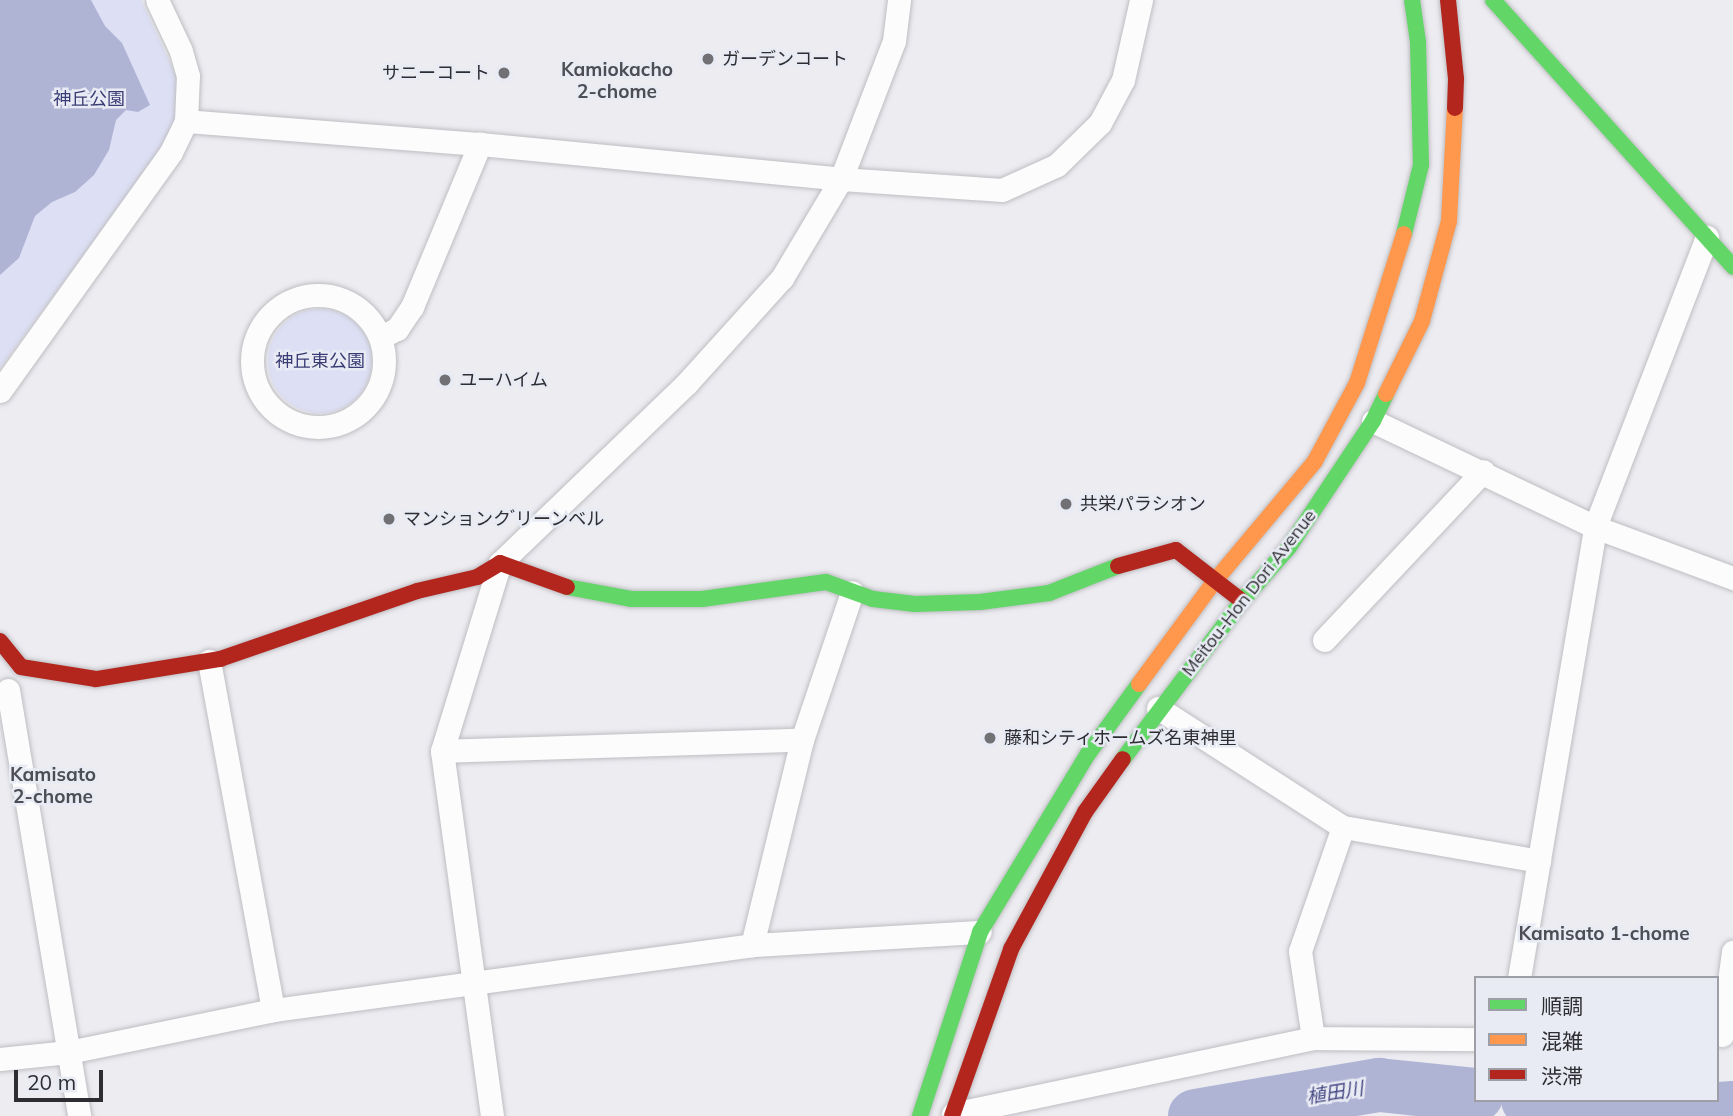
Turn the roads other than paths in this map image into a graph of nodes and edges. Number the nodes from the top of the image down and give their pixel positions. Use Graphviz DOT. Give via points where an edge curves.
graph roads {
  1 [pos="157,0"];
  2 [pos="899,0"];
  3 [pos="1141,0"];
  4 [pos="1412,0"];
  5 [pos="1448,0"];
  6 [pos="1493,0"];
  7 [pos="186,121"];
  8 [pos="480,144"];
  9 [pos="841,179"];
  10 [pos="1707,237"];
  11 [pos="1733,267"];
  12 [pos="381,337"];
  13 [pos="0,391"];
  14 [pos="1373,421"];
  15 [pos="1483,471"];
  16 [pos="1595,527"];
  17 [pos="500,563"];
  18 [pos="1733,578"];
  19 [pos="1214,582"];
  20 [pos="852,592"];
  21 [pos="1242,601"];
  22 [pos="1324,640"];
  23 [pos="0,641"];
  24 [pos="209,661"];
  25 [pos="29,668"];
  26 [pos="4,694"];
  27 [pos="1158,708"];
  28 [pos="802,740"];
  29 [pos="442,751"];
  30 [pos="1343,827"];
  31 [pos="1539,861"];
  32 [pos="980,932"];
  33 [pos="752,946"];
  34 [pos="1733,952"];
  35 [pos="1519,976"];
  36 [pos="474,985"];
  37 [pos="273,1010"];
  38 [pos="1724,1035"];
  39 [pos="1312,1038"];
  40 [pos="1474,1039"];
  41 [pos="69,1052"];
  42 [pos="0,1059"];
  43 [pos="953,1115"];
  44 [pos="79,1116"];
  45 [pos="492,1116"];
  46 [pos="920,1116"];
  1 -- 7 [label="street" via="188,76"];
  2 -- 9 [label="street" via="894,41"];
  3 -- 9 [label="street" via="1123,80 1100,123 1057,165 1002,190"];
  4 -- 19 [label="main road, Meitou-Hon Dori Avenue" via="1419,42 1421,164 1398,258 1357,383 1315,461"];
  5 -- 14 [label="main road, Meitou-Hon Dori Avenue" via="1456,79 1448,221 1422,321"];
  6 -- 10 [label="main road"];
  7 -- 8 [label="street"];
  7 -- 13 [label="street" via="171,152"];
  8 -- 9 [label="street"];
  8 -- 12 [label="street" via="412,307 397,329"];
  9 -- 17 [label="street" via="782,278 687,383"];
  10 -- 11 [label="main road"];
  10 -- 16 [label="street"];
  12 -- 12 [label="street" via="360,308 332,295 293,298 264,321 253,345 257,389 282,417 320,428 349,421 374,399 386,363"];
  14 -- 15 [label="street"];
  14 -- 21 [label="main road, Meitou-Hon Dori Avenue" via="1289,547"];
  15 -- 16 [label="street"];
  15 -- 22 [label="street"];
  16 -- 18 [label="street"];
  16 -- 31 [label="street"];
  17 -- 20 [label="main road" via="573,589 631,599 702,599 826,582"];
  17 -- 24 [label="main road" via="477,576"];
  17 -- 29 [label="street"];
  19 -- 20 [label="main road" via="1176,550 1099,571 1049,593 915,604"];
  19 -- 21 [label="main road"];
  19 -- 32 [label="main road, Meitou-Hon Dori Avenue" via="1088,754"];
  20 -- 28 [label="street"];
  21 -- 27 [label="main road, Meitou-Hon Dori Avenue"];
  23 -- 25 [label="main road" via="21,667"];
  24 -- 25 [label="main road" via="96,678"];
  24 -- 37 [label="street"];
  25 -- 26 [label="street"];
  26 -- 41 [label="street"];
  27 -- 30 [label="street"];
  27 -- 43 [label="main road, Meitou-Hon Dori Avenue" via="1085,812 1011,949"];
  28 -- 29 [label="street"];
  28 -- 33 [label="street"];
  29 -- 36 [label="street"];
  30 -- 31 [label="street"];
  30 -- 39 [label="street" via="1300,951"];
  31 -- 35 [label="street"];
  32 -- 33 [label="street"];
  32 -- 46 [label="main road, Meitou-Hon Dori Avenue"];
  33 -- 36 [label="street"];
  34 -- 38 [label="street"];
  36 -- 37 [label="street"];
  36 -- 45 [label="street"];
  37 -- 41 [label="street"];
  39 -- 40 [label="street"];
  39 -- 43 [label="street"];
  41 -- 42 [label="street"];
  41 -- 44 [label="street"];
}
